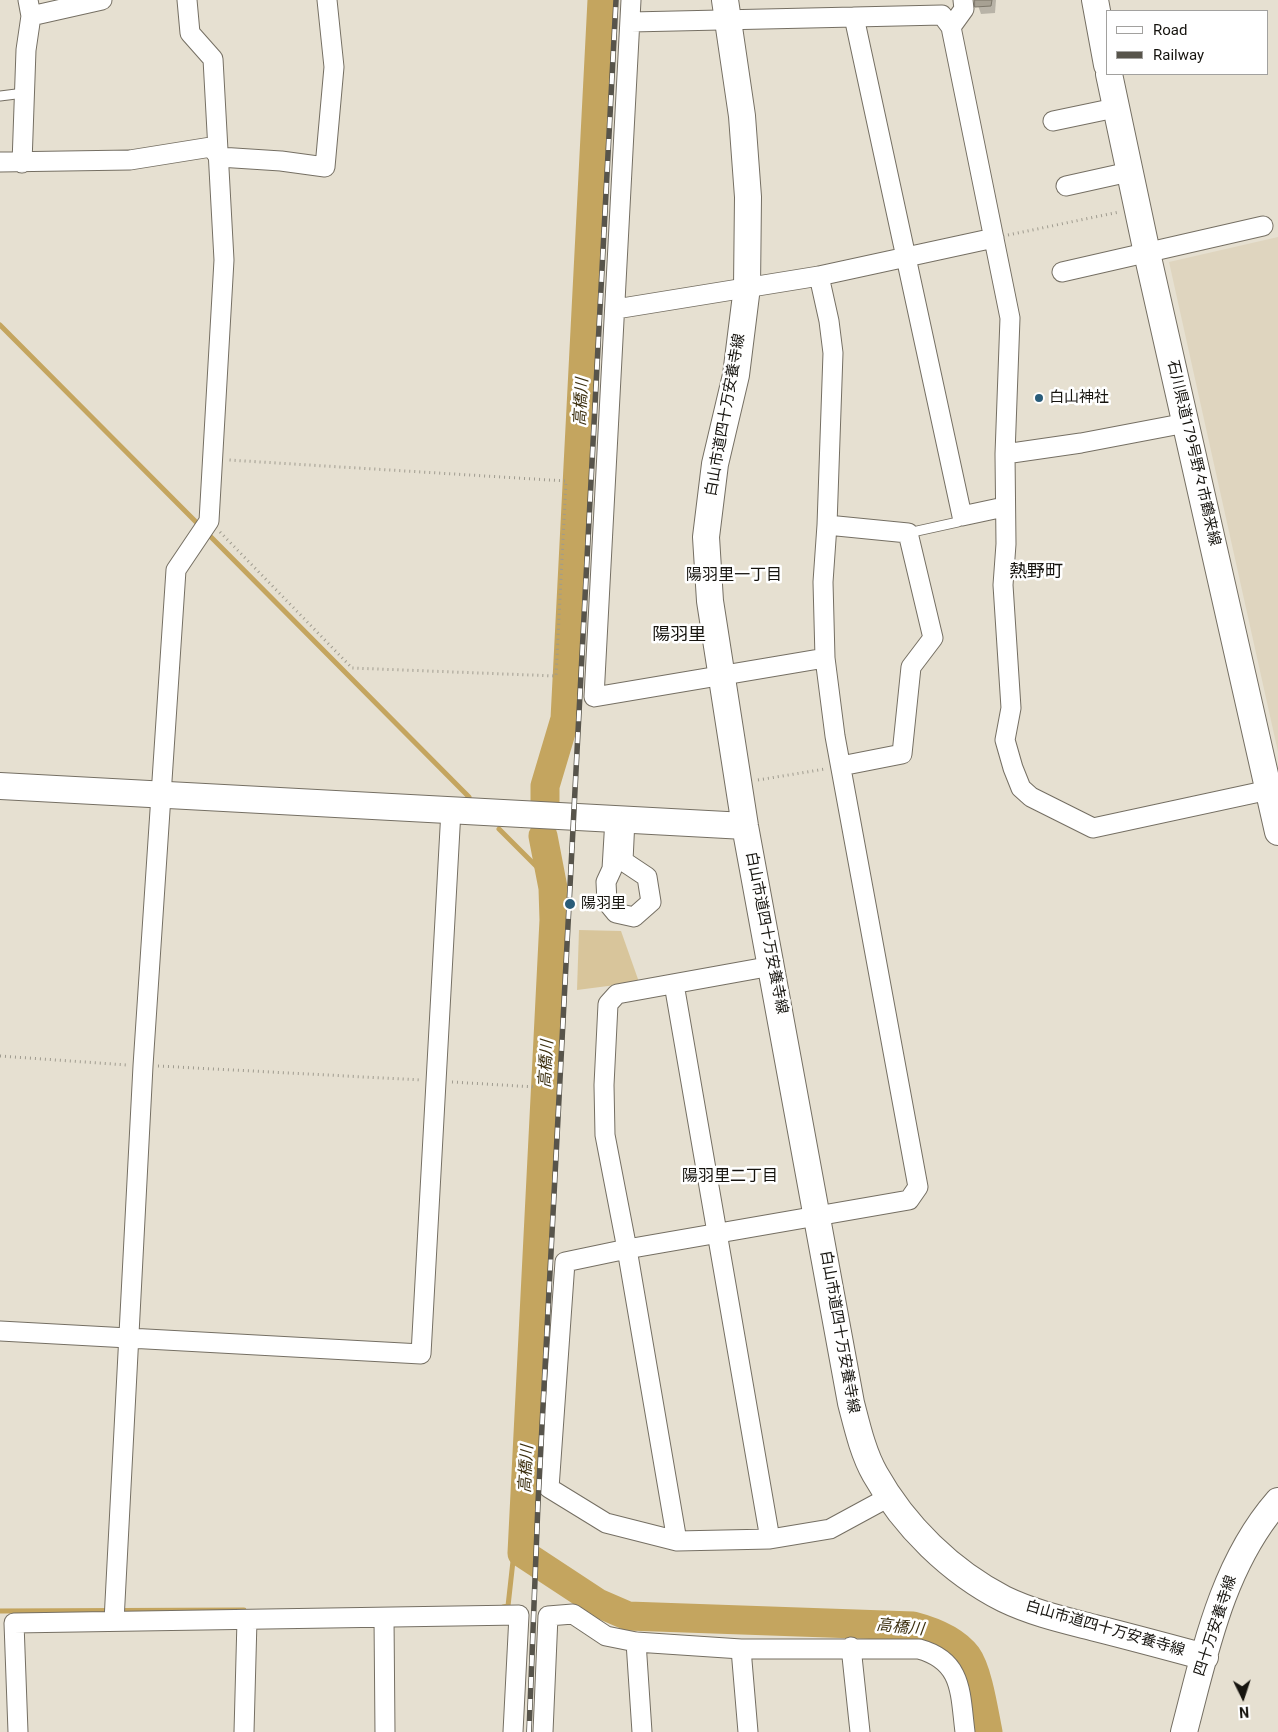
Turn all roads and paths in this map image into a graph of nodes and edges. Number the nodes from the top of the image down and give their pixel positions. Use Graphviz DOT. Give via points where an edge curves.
graph roads {
  1 [pos="102,0"];
  2 [pos="187,0"];
  3 [pos="327,0"];
  4 [pos="631,0"];
  5 [pos="963,0"];
  6 [pos="1095,0"];
  7 [pos="29,8"];
  8 [pos="726,10"];
  9 [pos="854,17"];
  10 [pos="631,22"];
  11 [pos="950,27"];
  12 [pos="1106,59"];
  13 [pos="1108,75"];
  14 [pos="24,93"];
  15 [pos="0,96"];
  16 [pos="1115,108"];
  17 [pos="1053,121"];
  18 [pos="219,157"];
  19 [pos="0,162"];
  20 [pos="22,163"];
  21 [pos="1129,172"];
  22 [pos="1066,186"];
  23 [pos="1137,208"];
  24 [pos="1263,226"];
  25 [pos="994,238"];
  26 [pos="1146,253"];
  27 [pos="906,258"];
  28 [pos="1062,272"];
  29 [pos="819,276"];
  30 [pos="747,287"];
  31 [pos="616,309"];
  32 [pos="1186,423"];
  33 [pos="1005,454"];
  34 [pos="214,459"];
  35 [pos="1004,507"];
  36 [pos="962,516"];
  37 [pos="827,525"];
  38 [pos="205,527"];
  39 [pos="908,532"];
  40 [pos="825,658"];
  41 [pos="721,675"];
  42 [pos="841,766"];
  43 [pos="738,783"];
  44 [pos="0,786"];
  45 [pos="1274,789"];
  46 [pos="160,794"];
  47 [pos="451,810"];
  48 [pos="620,819"];
  49 [pos="746,826"];
  50 [pos="1278,832"];
  51 [pos="772,966"];
  52 [pos="674,984"];
  53 [pos="0,1056"];
  54 [pos="143,1066"];
  55 [pos="436,1080"];
  56 [pos="535,1087"];
  57 [pos="818,1217"];
  58 [pos="718,1235"];
  59 [pos="627,1249"];
  60 [pos="0,1331"];
  61 [pos="130,1338"];
  62 [pos="889,1497"];
  63 [pos="1278,1501"];
  64 [pos="770,1539"];
  65 [pos="677,1541"];
  66 [pos="115,1614"];
  67 [pos="384,1618"];
  68 [pos="247,1620"];
  69 [pos="636,1642"];
  70 [pos="851,1647"];
  71 [pos="741,1648"];
  72 [pos="1204,1657"];
  73 [pos="18,1732"];
  74 [pos="244,1732"];
  75 [pos="385,1732"];
  76 [pos="513,1732"];
  77 [pos="542,1732"];
  78 [pos="642,1732"];
  79 [pos="748,1732"];
  80 [pos="860,1732"];
  81 [pos="965,1732"];
  82 [pos="1184,1732"];
  1 -- 7 [label="street"];
  2 -- 18 [label="street" via="190,33 213,59"];
  3 -- 18 [label="street" via="334,67 326,168"];
  4 -- 10 [label="street"];
  5 -- 11 [label="street" via="964,9"];
  6 -- 12 [label="street"];
  7 -- 14 [label="street"];
  8 -- 9 [label="street"];
  8 -- 10 [label="street"];
  8 -- 30 [label="street, 白山市道四十万安養寺線" via="742,116 747,188"];
  9 -- 11 [label="street" via="942,15"];
  9 -- 27 [label="street"];
  10 -- 31 [label="street"];
  11 -- 25 [label="street"];
  13 -- 16 [label="street, 石川県道179号野々市鶴来線"];
  14 -- 15 [label="lane"];
  14 -- 20 [label="street"];
  16 -- 17 [label="street"];
  16 -- 21 [label="street, 石川県道179号野々市鶴来線"];
  18 -- 20 [label="street" via="211,147 130,160"];
  18 -- 34 [label="street" via="224,260"];
  19 -- 20 [label="street"];
  21 -- 22 [label="street"];
  21 -- 23 [label="street, 石川県道179号野々市鶴来線"];
  23 -- 25 [label="path"];
  23 -- 26 [label="street, 石川県道179号野々市鶴来線"];
  24 -- 26 [label="street"];
  25 -- 27 [label="street"];
  25 -- 33 [label="street" via="1010,318"];
  26 -- 28 [label="street"];
  26 -- 32 [label="street, 石川県道179号野々市鶴来線"];
  27 -- 29 [label="street"];
  27 -- 36 [label="street"];
  29 -- 30 [label="street"];
  29 -- 37 [label="street" via="832,353"];
  30 -- 31 [label="street"];
  30 -- 41 [label="street, 白山市道四十万安養寺線" via="736,375 715,464 706,537 710,601"];
  31 -- 41 [label="street" via="594,697"];
  32 -- 33 [label="street"];
  32 -- 45 [label="street, 石川県道179号野々市鶴来線"];
  33 -- 35 [label="street"];
  34 -- 38 [label="street"];
  34 -- 38 [label="path" via="566,481 556,676 352,668"];
  35 -- 36 [label="street"];
  35 -- 45 [label="street" via="1003,585 1011,708 1005,740 1007,754 1021,788 1031,797 1092,828"];
  36 -- 39 [label="lane" via="958,522"];
  37 -- 39 [label="street"];
  37 -- 40 [label="street" via="823,582"];
  38 -- 46 [label="street" via="176,570"];
  39 -- 42 [label="street" via="933,638 911,667 902,754"];
  40 -- 41 [label="street"];
  40 -- 42 [label="street"];
  41 -- 43 [label="street, 白山市道四十万安養寺線"];
  42 -- 43 [label="path"];
  42 -- 57 [label="street" via="918,1187 909,1200"];
  43 -- 49 [label="street, 白山市道四十万安養寺線"];
  44 -- 46 [label="street"];
  45 -- 50 [label="street, 石川県道179号野々市鶴来線"];
  46 -- 47 [label="street"];
  46 -- 54 [label="street"];
  47 -- 48 [label="street"];
  47 -- 55 [label="street"];
  48 -- 48 [label="street" via="623,861 647,876 651,902 634,917 616,913 607,902 606,882 612,869"];
  48 -- 49 [label="street"];
  49 -- 51 [label="street, 白山市道四十万安養寺線"];
  51 -- 52 [label="street"];
  51 -- 57 [label="street, 白山市道四十万安養寺線"];
  52 -- 58 [label="street"];
  52 -- 59 [label="street" via="617,994 608,1004 605,1135"];
  53 -- 54 [label="path"];
  54 -- 55 [label="path"];
  54 -- 61 [label="street"];
  55 -- 56 [label="path"];
  55 -- 61 [label="street" via="422,1354"];
  57 -- 58 [label="street"];
  57 -- 62 [label="street, 白山市道四十万安養寺線" via="851,1402 874,1472"];
  58 -- 59 [label="street"];
  58 -- 64 [label="street"];
  59 -- 65 [label="street"];
  59 -- 65 [label="street" via="565,1262 549,1488 606,1523"];
  60 -- 61 [label="street"];
  61 -- 66 [label="street"];
  62 -- 64 [label="street" via="830,1529"];
  62 -- 72 [label="street, 白山市道四十万安養寺線" via="936,1551 975,1582 1005,1599 1040,1613"];
  63 -- 72 [label="street, 四十万安養寺線" via="1235,1568"];
  64 -- 65 [label="street"];
  66 -- 68 [label="street"];
  66 -- 73 [label="street" via="14,1623"];
  67 -- 68 [label="street"];
  67 -- 75 [label="street"];
  67 -- 76 [label="street" via="518,1616"];
  68 -- 74 [label="street"];
  69 -- 71 [label="street"];
  69 -- 77 [label="street" via="606,1636 573,1614 548,1616"];
  69 -- 78 [label="street"];
  70 -- 71 [label="street"];
  70 -- 80 [label="street"];
  70 -- 81 [label="street" via="919,1649 934,1653 954,1672"];
  71 -- 79 [label="street"];
  72 -- 82 [label="street, 四十万安養寺線"];
}
